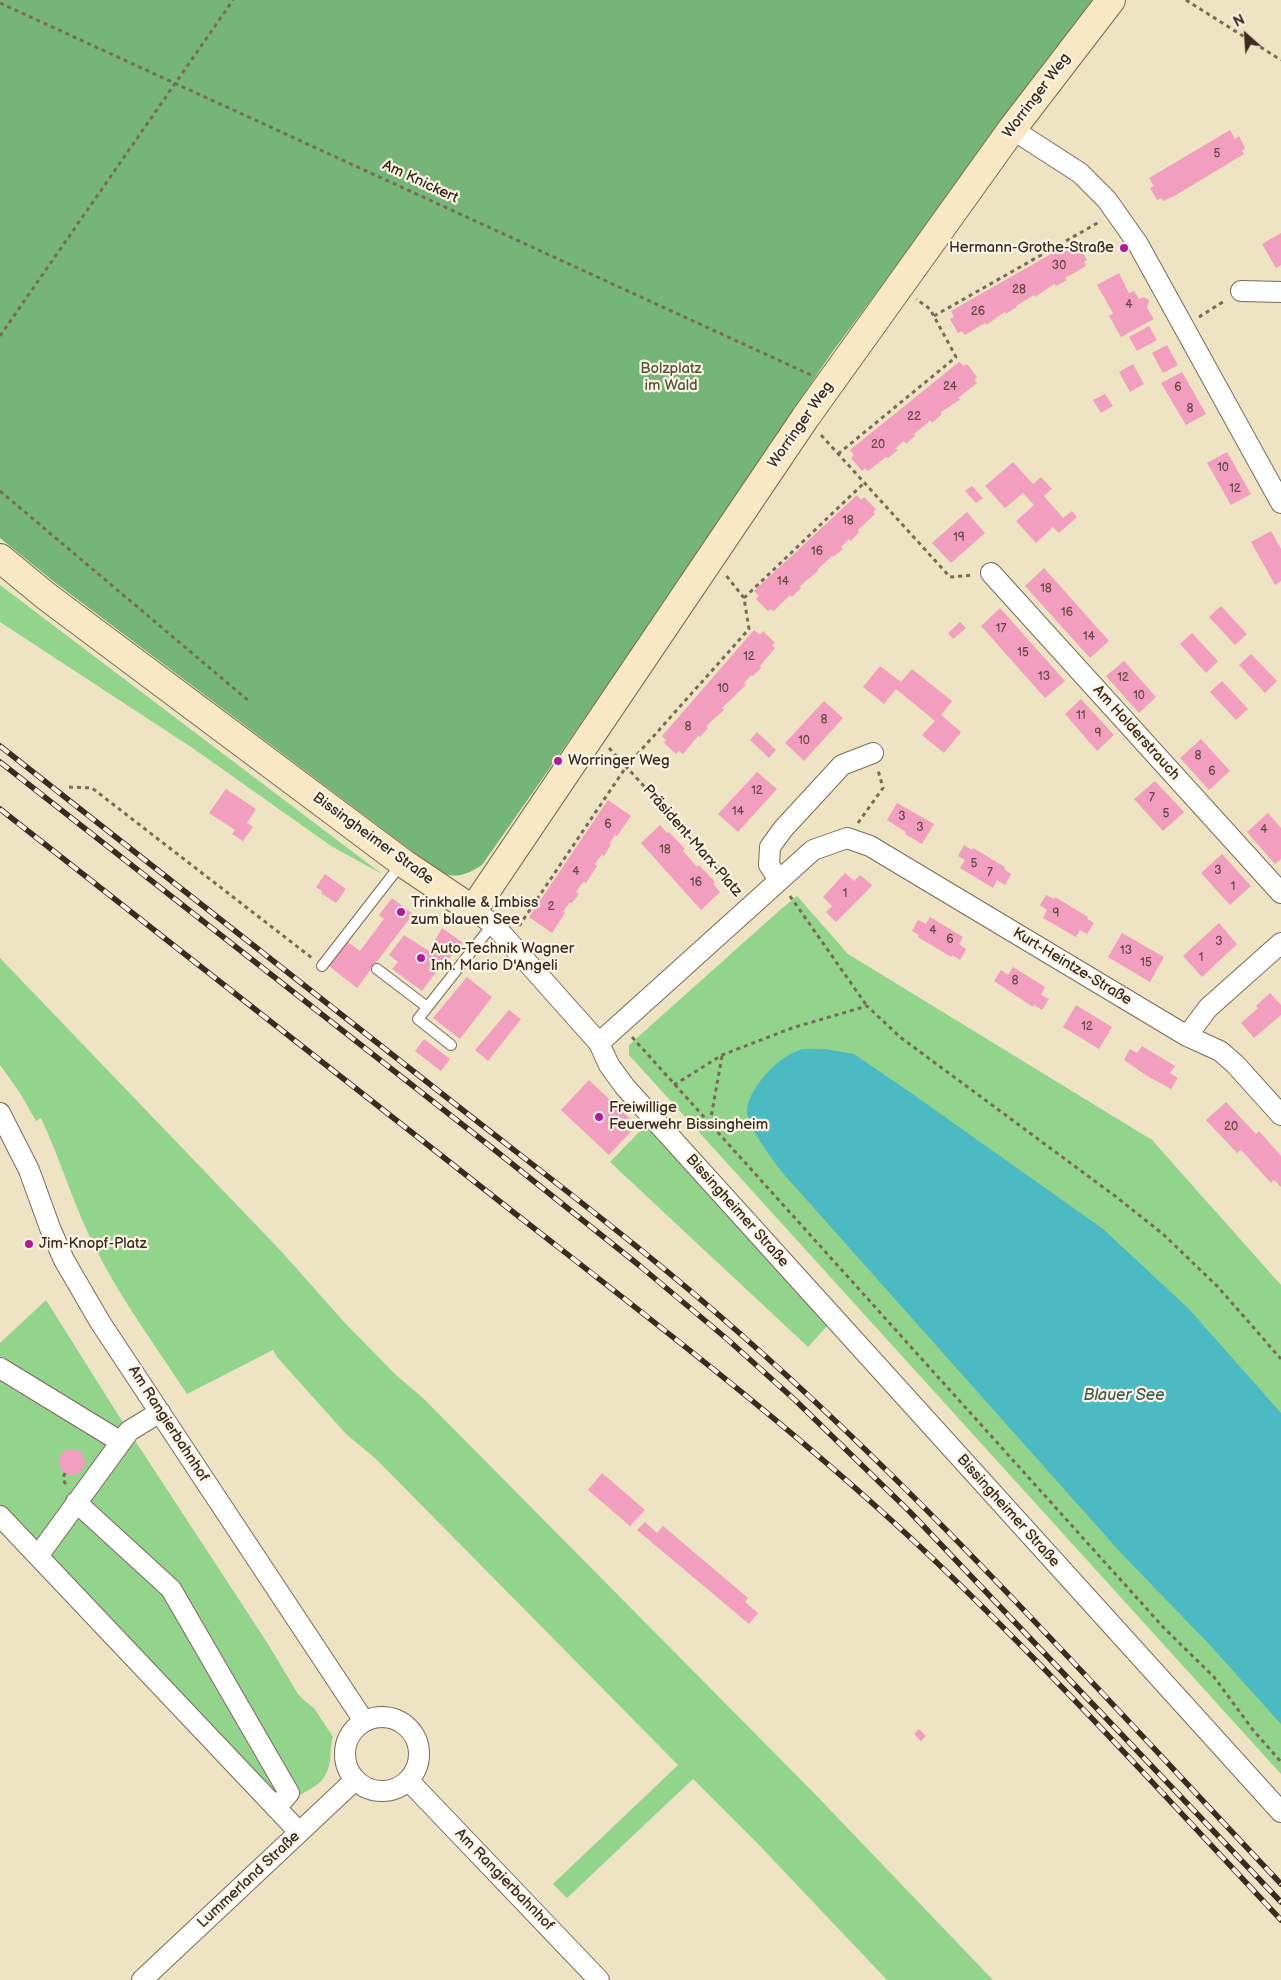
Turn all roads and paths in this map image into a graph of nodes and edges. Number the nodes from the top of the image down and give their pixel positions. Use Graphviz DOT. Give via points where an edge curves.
graph roads {
  1 [pos="233,0"];
  2 [pos="1111,0"];
  3 [pos="1186,0"];
  4 [pos="0,3"];
  5 [pos="1281,60"];
  6 [pos="177,83"];
  7 [pos="1012,128"];
  8 [pos="1116,212"];
  9 [pos="899,288"];
  10 [pos="1241,291"];
  11 [pos="1281,292"];
  12 [pos="934,316"];
  13 [pos="1184,326"];
  14 [pos="0,336"];
  15 [pos="830,383"];
  16 [pos="805,418"];
  17 [pos="838,454"];
  18 [pos="864,483"];
  19 [pos="0,491"];
  20 [pos="1281,503"];
  21 [pos="712,557"];
  22 [pos="0,558"];
  23 [pos="990,573"];
  24 [pos="744,598"];
  25 [pos="250,702"];
  26 [pos="594,730"];
  27 [pos="873,753"];
  28 [pos="626,767"];
  29 [pos="69,787"];
  30 [pos="847,838"];
  31 [pos="403,863"];
  32 [pos="779,880"];
  33 [pos="1281,894"];
  34 [pos="750,908"];
  35 [pos="483,917"];
  36 [pos="509,941"];
  37 [pos="1281,943"];
  38 [pos="322,966"];
  39 [pos="377,969"];
  40 [pos="867,1006"];
  41 [pos="427,1007"];
  42 [pos="620,1024"];
  43 [pos="1187,1036"];
  44 [pos="599,1043"];
  45 [pos="451,1045"];
  46 [pos="722,1055"];
  47 [pos="674,1085"];
  48 [pos="0,1113"];
  49 [pos="1281,1115"];
  50 [pos="710,1124"];
  51 [pos="1281,1358"];
  52 [pos="0,1368"];
  53 [pos="160,1412"];
  54 [pos="121,1442"];
  55 [pos="65,1473"];
  56 [pos="65,1484"];
  57 [pos="76,1502"];
  58 [pos="0,1516"];
  59 [pos="38,1556"];
  60 [pos="364,1721"];
  61 [pos="1281,1762"];
  62 [pos="355,1780"];
  63 [pos="408,1780"];
  64 [pos="276,1808"];
  65 [pos="1281,1812"];
  66 [pos="299,1832"];
  67 [pos="142,1980"];
  68 [pos="599,1980"];
  1 -- 6 [label="path"];
  2 -- 7 [label="street, Worringer Weg"];
  3 -- 5 [label="path"];
  4 -- 6 [label="path, Am Knickert"];
  6 -- 14 [label="path"];
  6 -- 15 [label="path, Am Knickert"];
  7 -- 8 [label="street" via="1080,173"];
  7 -- 9 [label="street, Worringer Weg"];
  8 -- 12 [label="path"];
  8 -- 13 [label="street" via="1138,244"];
  9 -- 12 [label="path" via="930,309"];
  9 -- 15 [label="street, Worringer Weg"];
  10 -- 11 [label="street"];
  10 -- 13 [label="path"];
  12 -- 17 [label="path" via="956,357"];
  13 -- 20 [label="street"];
  15 -- 16 [label="street, Worringer Weg"];
  16 -- 17 [label="path"];
  16 -- 21 [label="street, Worringer Weg"];
  17 -- 18 [label="path"];
  18 -- 23 [label="path" via="950,577"];
  18 -- 24 [label="path"];
  19 -- 25 [label="path"];
  21 -- 24 [label="path"];
  21 -- 26 [label="street, Worringer Weg"];
  22 -- 31 [label="street, Bissingheimer Straße" via="46,596"];
  23 -- 33 [label="street, Am Holderstrauch"];
  24 -- 28 [label="path" via="750,629"];
  26 -- 28 [label="path, Präsident-Marx-Platz"];
  26 -- 35 [label="street, Worringer Weg"];
  27 -- 30 [label="path" via="883,788"];
  27 -- 32 [label="street" via="842,765 783,829 770,847 770,865"];
  28 -- 34 [label="path, Präsident-Marx-Platz" via="730,880"];
  28 -- 36 [label="path"];
  29 -- 38 [label="path" via="92,788"];
  30 -- 32 [label="street, Präsident-Marx-Platz" via="813,850"];
  30 -- 43 [label="street, Kurt-Heintze-Straße" via="870,846"];
  31 -- 35 [label="street, Bissingheimer Straße"];
  31 -- 38 [label="lane"];
  32 -- 34 [label="street, Präsident-Marx-Platz"];
  32 -- 40 [label="path"];
  34 -- 42 [label="street, Präsident-Marx-Platz"];
  35 -- 36 [label="street, Bissingheimer Straße"];
  35 -- 41 [label="lane"];
  36 -- 44 [label="street, Bissingheimer Straße"];
  37 -- 43 [label="street" via="1208,1008"];
  39 -- 41 [label="lane"];
  40 -- 46 [label="path" via="792,1028"];
  40 -- 51 [label="path" via="900,1037 1163,1234 1218,1287"];
  41 -- 45 [label="lane" via="418,1019"];
  42 -- 44 [label="street, Präsident-Marx-Platz"];
  42 -- 47 [label="path"];
  43 -- 49 [label="street, Kurt-Heintze-Straße" via="1220,1051"];
  44 -- 65 [label="street, Bissingheimer Straße" via="609,1065 625,1087"];
  46 -- 47 [label="path"];
  46 -- 50 [label="path"];
  47 -- 50 [label="path"];
  48 -- 53 [label="street, Am Rangierbahnhof" via="29,1170 64,1260 100,1322"];
  50 -- 61 [label="path" via="1158,1621 1214,1677"];
  52 -- 54 [label="street"];
  53 -- 54 [label="street" via="129,1431"];
  53 -- 60 [label="street, Am Rangierbahnhof"];
  54 -- 57 [label="street"];
  55 -- 56 [label="path"];
  57 -- 59 [label="street"];
  57 -- 64 [label="street" via="171,1589 289,1794"];
  58 -- 64 [label="street"];
  60 -- 62 [label="street" via="350,1735 344,1753"];
  60 -- 63 [label="street" via="392,1718 414,1735 419,1754"];
  62 -- 63 [label="street" via="363,1786 382,1791 391,1790"];
  62 -- 66 [label="street, Lummerland Straße"];
  63 -- 68 [label="street, Am Rangierbahnhof"];
  64 -- 66 [label="street"];
  66 -- 67 [label="street, Lummerland Straße"];
}
